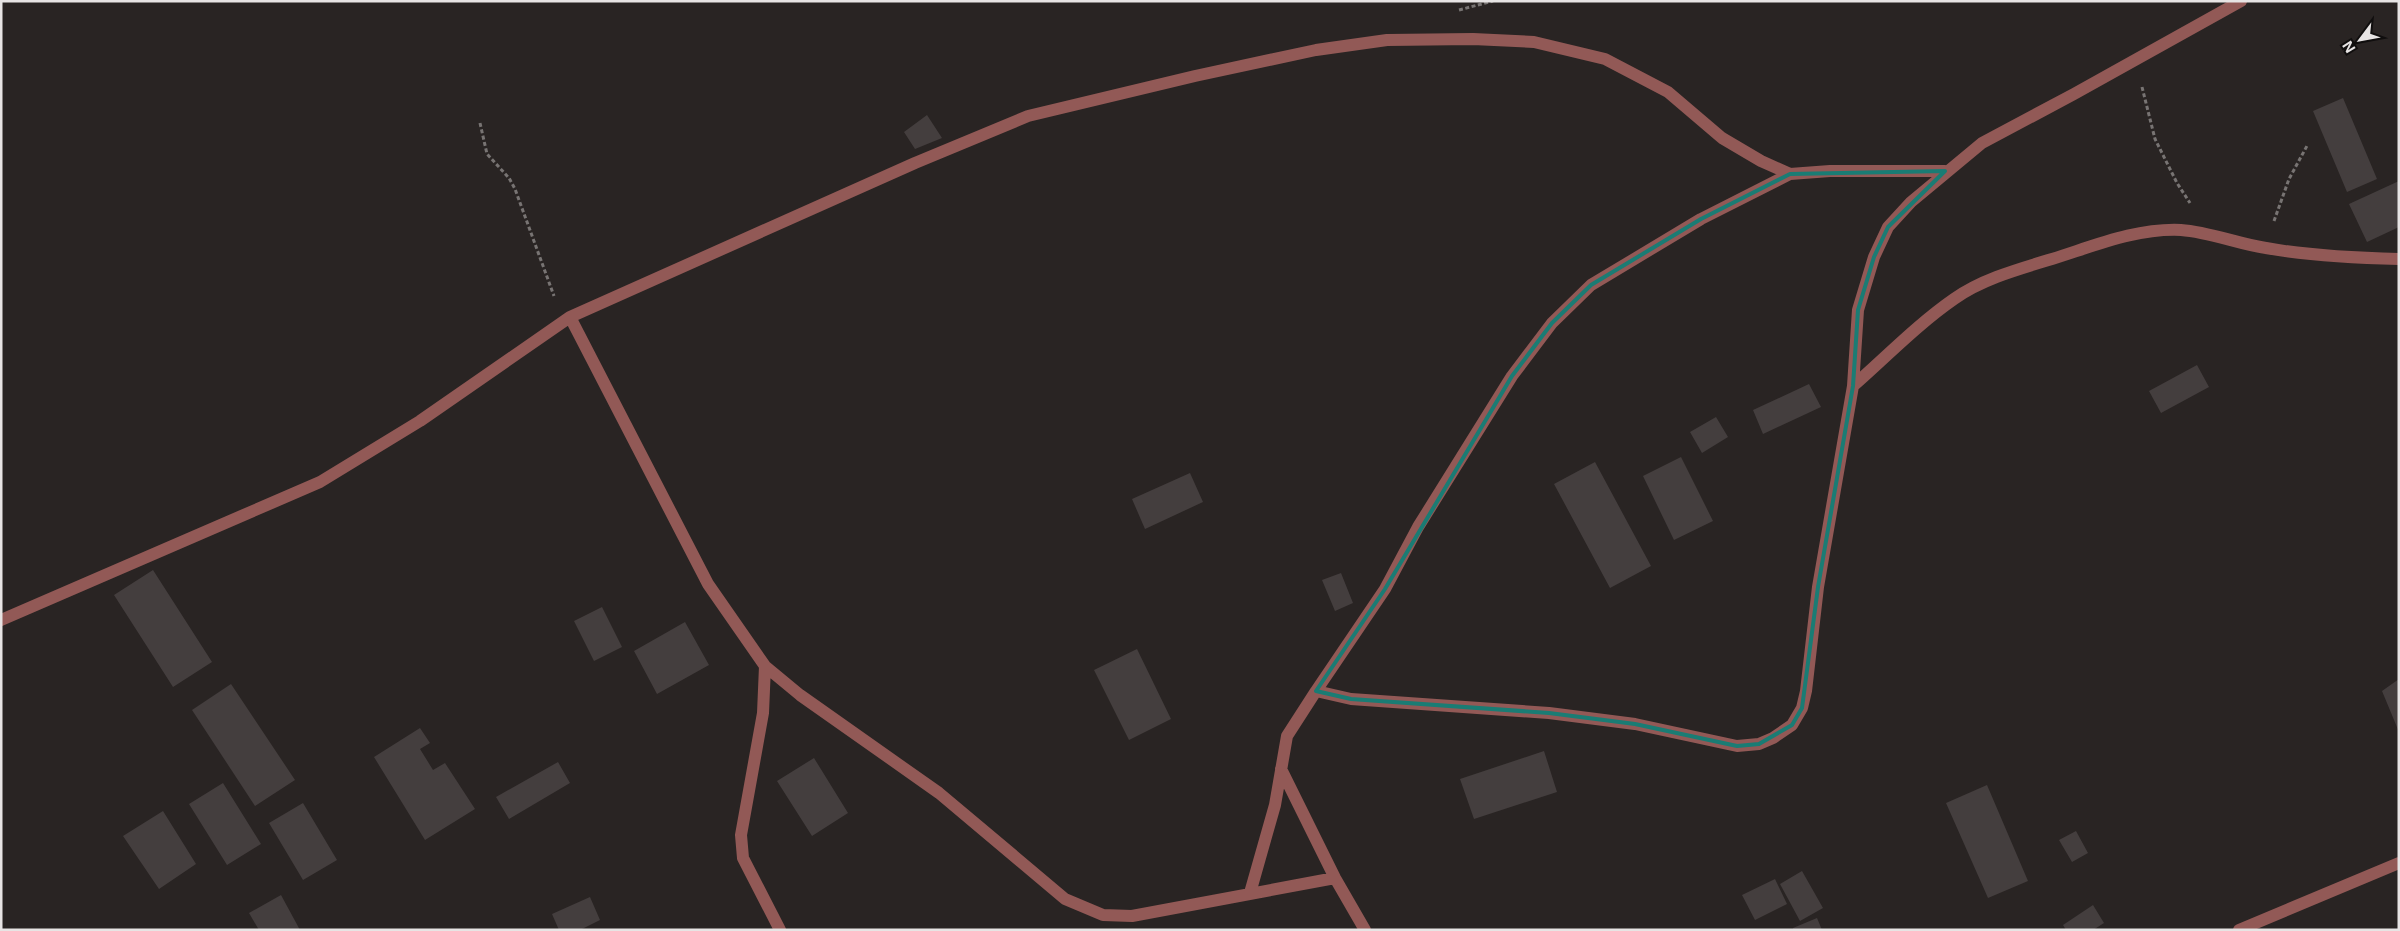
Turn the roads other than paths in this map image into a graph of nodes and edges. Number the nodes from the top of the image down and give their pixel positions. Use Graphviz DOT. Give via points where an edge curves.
graph roads {
  1 [pos="2241,1"];
  2 [pos="1946,171"];
  3 [pos="1790,174"];
  4 [pos="2399,259"];
  5 [pos="570,317"];
  6 [pos="1854,386"];
  7 [pos="1,620"];
  8 [pos="766,666"];
  9 [pos="1316,691"];
  10 [pos="1281,769"];
  11 [pos="2399,863"];
  12 [pos="1335,878"];
  13 [pos="1250,892"];
  14 [pos="780,930"];
  15 [pos="1365,930"];
  16 [pos="2238,930"];
  1 -- 2 [label="street" via="1982,143"];
  2 -- 3 [label="street"];
  2 -- 6 [label="street" via="1888,228 1874,257 1858,310"];
  3 -- 5 [label="street" via="1722,138 1668,92 1606,59 1534,42 1387,40 1316,50 1028,116"];
  3 -- 9 [label="street" via="1701,218 1590,285 1552,323 1512,376 1418,527 1384,589"];
  4 -- 6 [label="street" via="2266,248 2182,230 2150,231 2111,240 1997,278 1954,298"];
  5 -- 7 [label="street" via="420,421 320,482"];
  5 -- 8 [label="street" via="708,584"];
  6 -- 9 [label="street" via="1818,587 1802,708 1792,725 1773,738 1759,744 1738,746 1626,723 1549,713 1351,699"];
  8 -- 13 [label="street" via="800,695 939,793 1065,899 1102,915 1132,916"];
  8 -- 14 [label="street" via="763,713 741,835 743,858"];
  9 -- 10 [label="street" via="1287,736"];
  10 -- 12 [label="street"];
  10 -- 13 [label="street" via="1267,838"];
  11 -- 16 [label="street"];
  12 -- 13 [label="street"];
  12 -- 15 [label="street"];
}
